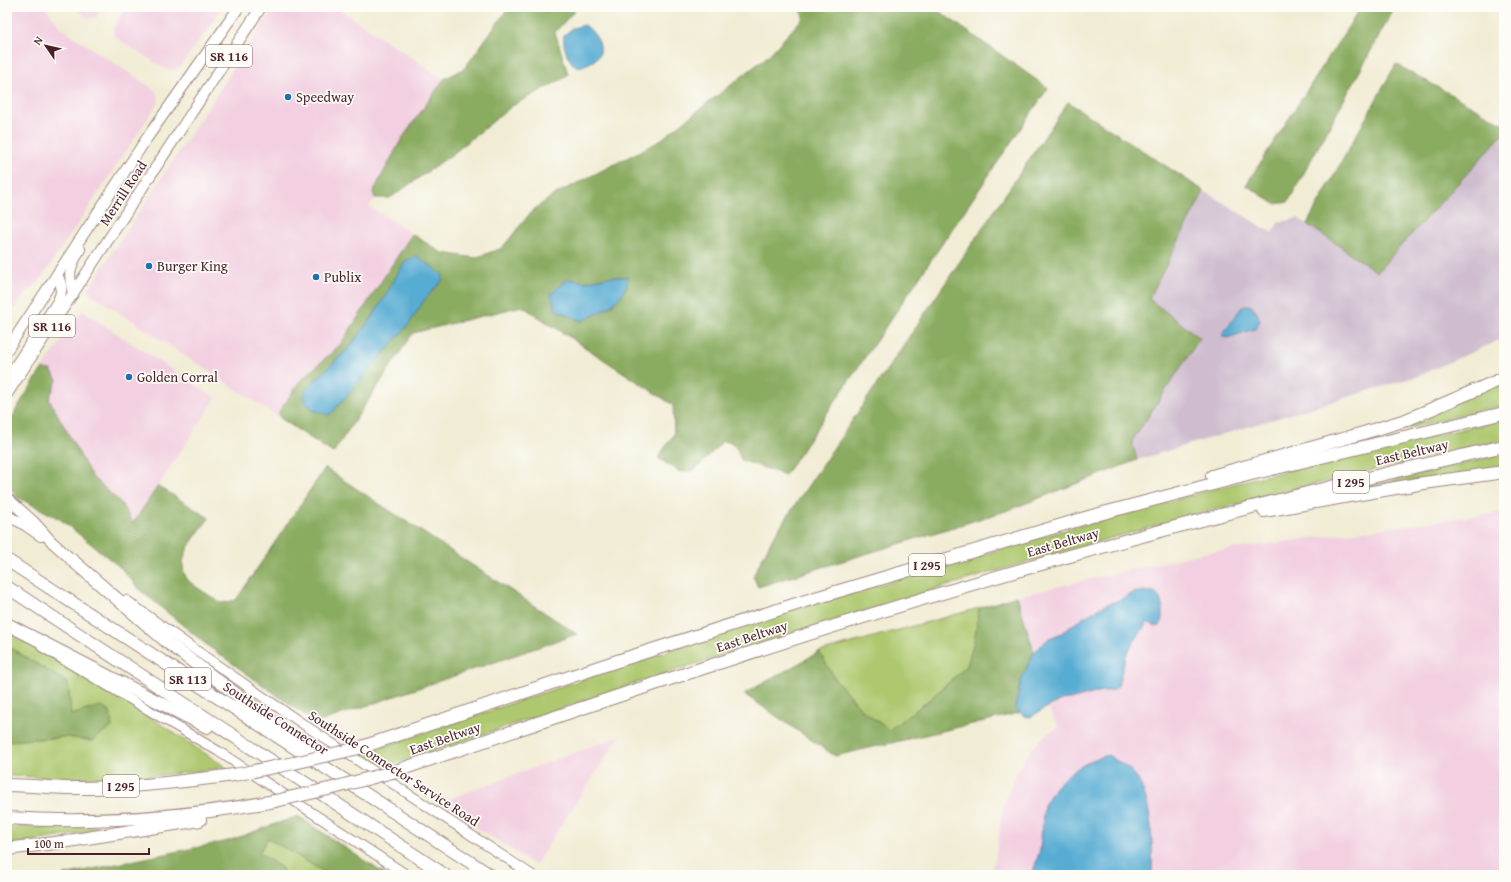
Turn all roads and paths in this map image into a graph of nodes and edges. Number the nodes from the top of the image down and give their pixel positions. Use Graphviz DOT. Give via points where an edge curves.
graph roads {
  1 [pos="239,7"];
  2 [pos="261,7"];
  3 [pos="113,188"];
  4 [pos="57,274"];
  5 [pos="73,294"];
  6 [pos="7,350"];
  7 [pos="1504,378"];
  8 [pos="7,379"];
  9 [pos="7,394"];
  10 [pos="1504,413"];
  11 [pos="1504,446"];
  12 [pos="1504,472"];
  13 [pos="7,498"];
  14 [pos="7,516"];
  15 [pos="1092,516"];
  16 [pos="1200,521"];
  17 [pos="52,542"];
  18 [pos="7,560"];
  19 [pos="72,560"];
  20 [pos="7,588"];
  21 [pos="7,624"];
  22 [pos="232,736"];
  23 [pos="7,784"];
  24 [pos="370,797"];
  25 [pos="252,806"];
  26 [pos="7,818"];
  27 [pos="7,849"];
  28 [pos="407,875"];
  29 [pos="445,875"];
  30 [pos="490,875"];
  31 [pos="532,875"];
  1 -- 3 [label="main road, Merrill Road / SR 116"];
  2 -- 5 [label="main road, Merrill Road / SR 116"];
  3 -- 4 [label="main road, Merrill Road / SR 116"];
  3 -- 5 [label="main road" via="73,261 69,276"];
  4 -- 6 [label="main road, Merrill Road / SR 116"];
  4 -- 8 [label="main road" via="62,284 58,302"];
  5 -- 9 [label="main road, Merrill Road / SR 116"];
  7 -- 15 [label="highway" via="1406,420 1171,487"];
  10 -- 15 [label="highway, East Beltway / I 295" via="1258,472"];
  11 -- 16 [label="highway, East Beltway / I 295" via="1316,490"];
  12 -- 16 [label="highway"];
  13 -- 17 [label="main road"];
  14 -- 17 [label="main road"];
  15 -- 23 [label="highway, East Beltway / I 295, bridge" via="805,601 359,748 234,775 170,783 65,788"];
  16 -- 25 [label="highway, East Beltway / I 295, bridge" via="1053,560 804,635 396,771"];
  17 -- 19 [label="main road"];
  18 -- 24 [label="highway, Southside Connector / SR 113"];
  19 -- 24 [label="highway" via="168,643"];
  19 -- 31 [label="street, Southside Connector Service Road" via="184,643 292,718"];
  20 -- 22 [label="highway, SR 113"];
  21 -- 22 [label="highway" via="205,727"];
  21 -- 28 [label="street" via="53,655 218,751"];
  22 -- 29 [label="highway, SR 113"];
  24 -- 30 [label="highway, Southside Connector / SR 113"];
  25 -- 26 [label="highway, East Beltway / I 295" via="191,814 108,820"];
  25 -- 27 [label="highway" via="197,821"];
}
